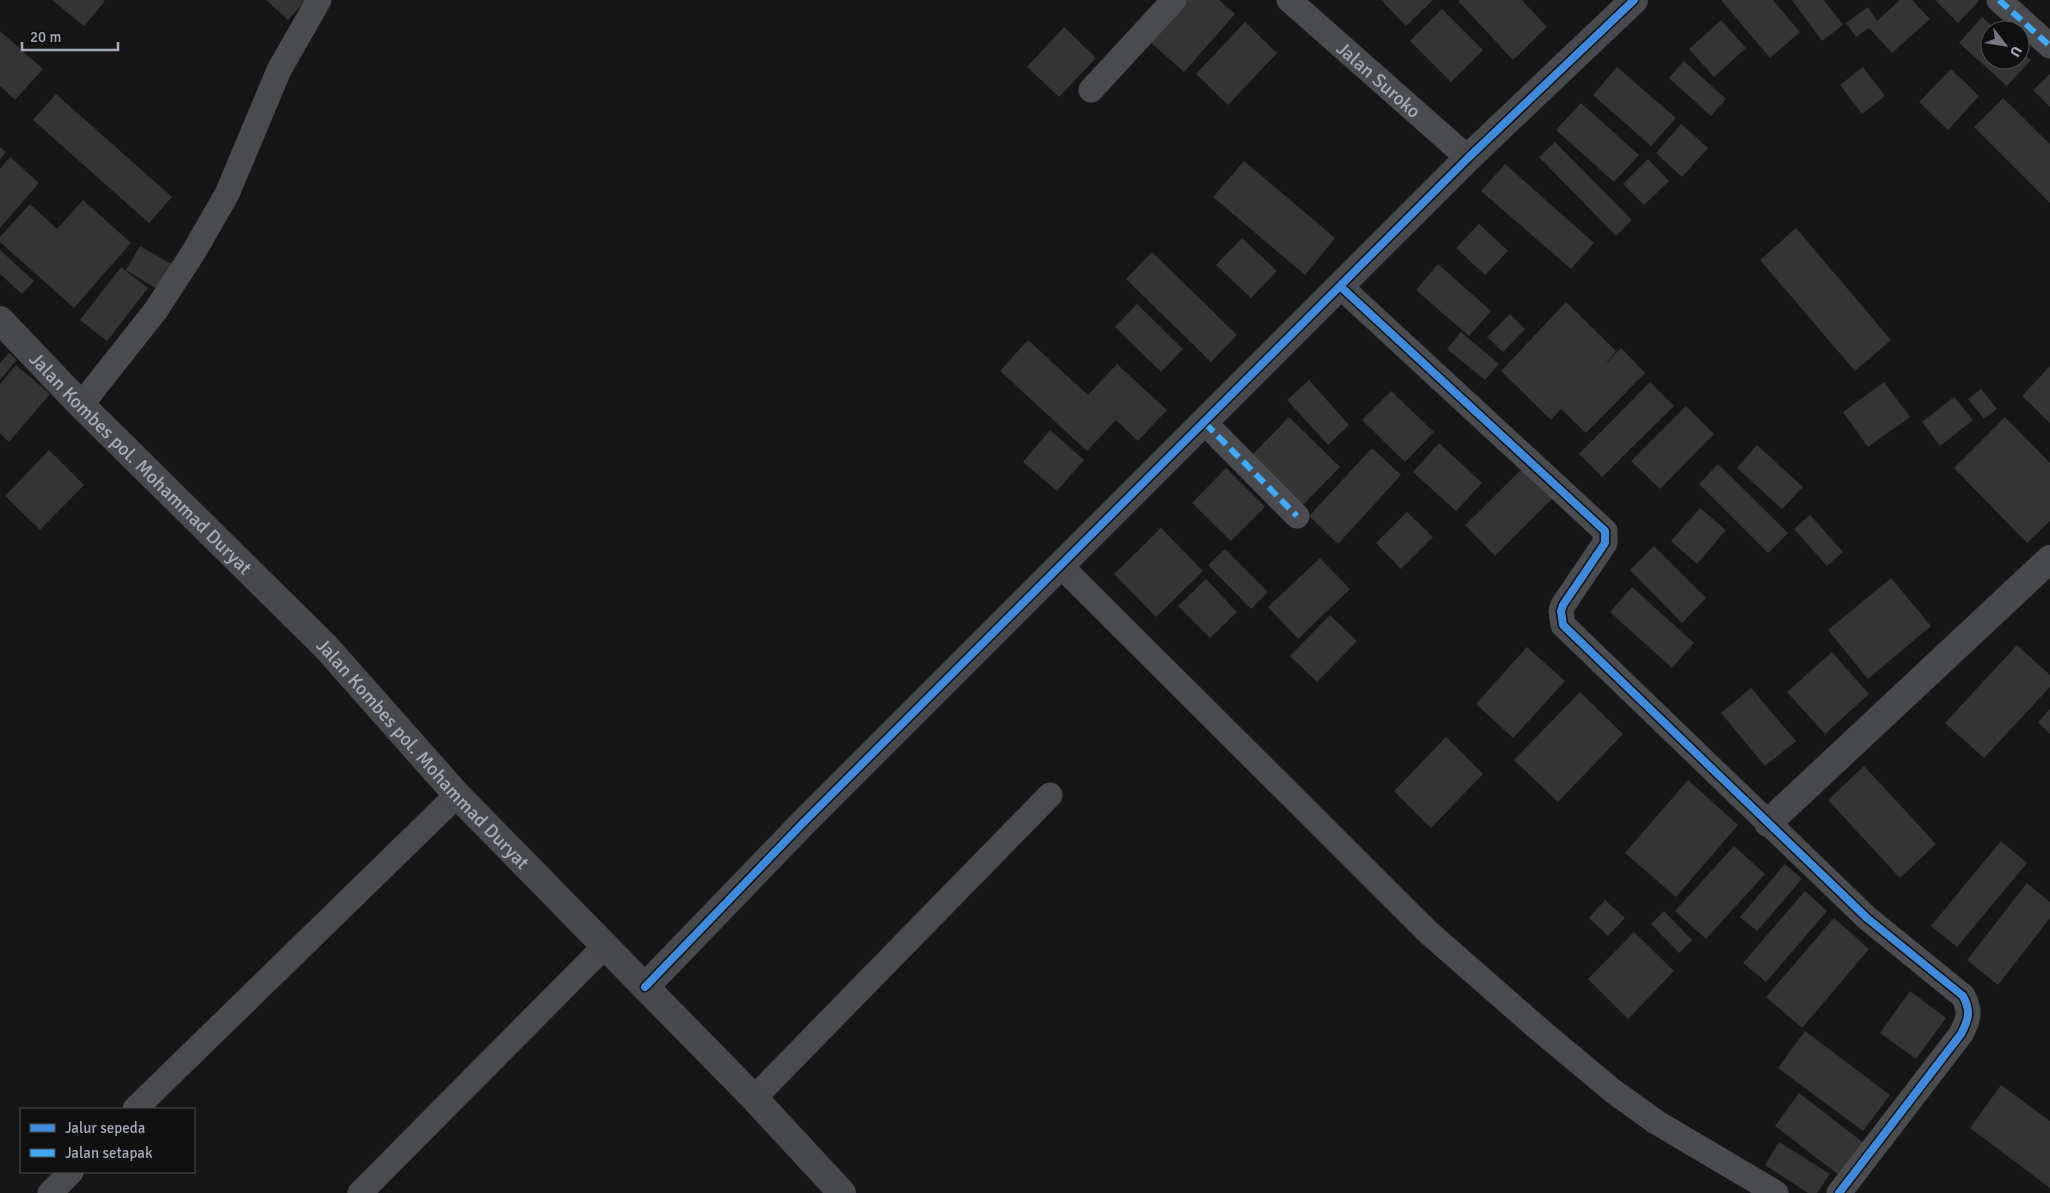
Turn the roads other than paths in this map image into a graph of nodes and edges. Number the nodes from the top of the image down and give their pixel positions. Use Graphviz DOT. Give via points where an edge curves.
graph roads {
  1 [pos="319,0"];
  2 [pos="1174,0"];
  3 [pos="1289,0"];
  4 [pos="1634,0"];
  5 [pos="1999,0"];
  6 [pos="2050,46"];
  7 [pos="1091,90"];
  8 [pos="1468,158"];
  9 [pos="1341,287"];
  10 [pos="0,320"];
  11 [pos="81,405"];
  12 [pos="1205,423"];
  13 [pos="1297,516"];
  14 [pos="2050,559"];
  15 [pos="1061,566"];
  16 [pos="457,795"];
  17 [pos="1050,795"];
  18 [pos="1768,823"];
  19 [pos="604,947"];
  20 [pos="645,987"];
  21 [pos="754,1098"];
  22 [pos="136,1108"];
  23 [pos="70,1173"];
  24 [pos="50,1193"];
  25 [pos="360,1193"];
  26 [pos="842,1193"];
  27 [pos="1776,1193"];
  28 [pos="1839,1193"];
  1 -- 11 [label="street" via="279,70 227,194 193,253 156,310"];
  2 -- 7 [label="street"];
  3 -- 8 [label="street, Jalan Suroko"];
  4 -- 8 [label="street"];
  5 -- 6 [label="street"];
  8 -- 9 [label="street"];
  9 -- 12 [label="street"];
  9 -- 18 [label="street" via="1601,525 1607,536 1605,543 1563,605 1564,625"];
  10 -- 11 [label="street, Jalan Kombes pol. Mohammad Duryat"];
  11 -- 16 [label="street, Jalan Kombes pol. Mohammad Duryat" via="326,647"];
  12 -- 13 [label="street"];
  12 -- 15 [label="street"];
  14 -- 18 [label="street"];
  15 -- 20 [label="street" via="804,822"];
  15 -- 27 [label="street" via="1429,933 1613,1091 1656,1122"];
  16 -- 19 [label="street, Jalan Kombes pol. Mohammad Duryat"];
  16 -- 22 [label="street"];
  17 -- 21 [label="street"];
  18 -- 28 [label="street" via="1867,918 1963,996 1969,1007 1961,1034"];
  19 -- 20 [label="street, Jalan Kombes pol. Mohammad Duryat"];
  19 -- 25 [label="street"];
  20 -- 21 [label="street, Jalan Kombes pol. Mohammad Duryat"];
  21 -- 26 [label="street, Jalan Kombes pol. Mohammad Duryat"];
  23 -- 24 [label="street"];
}
